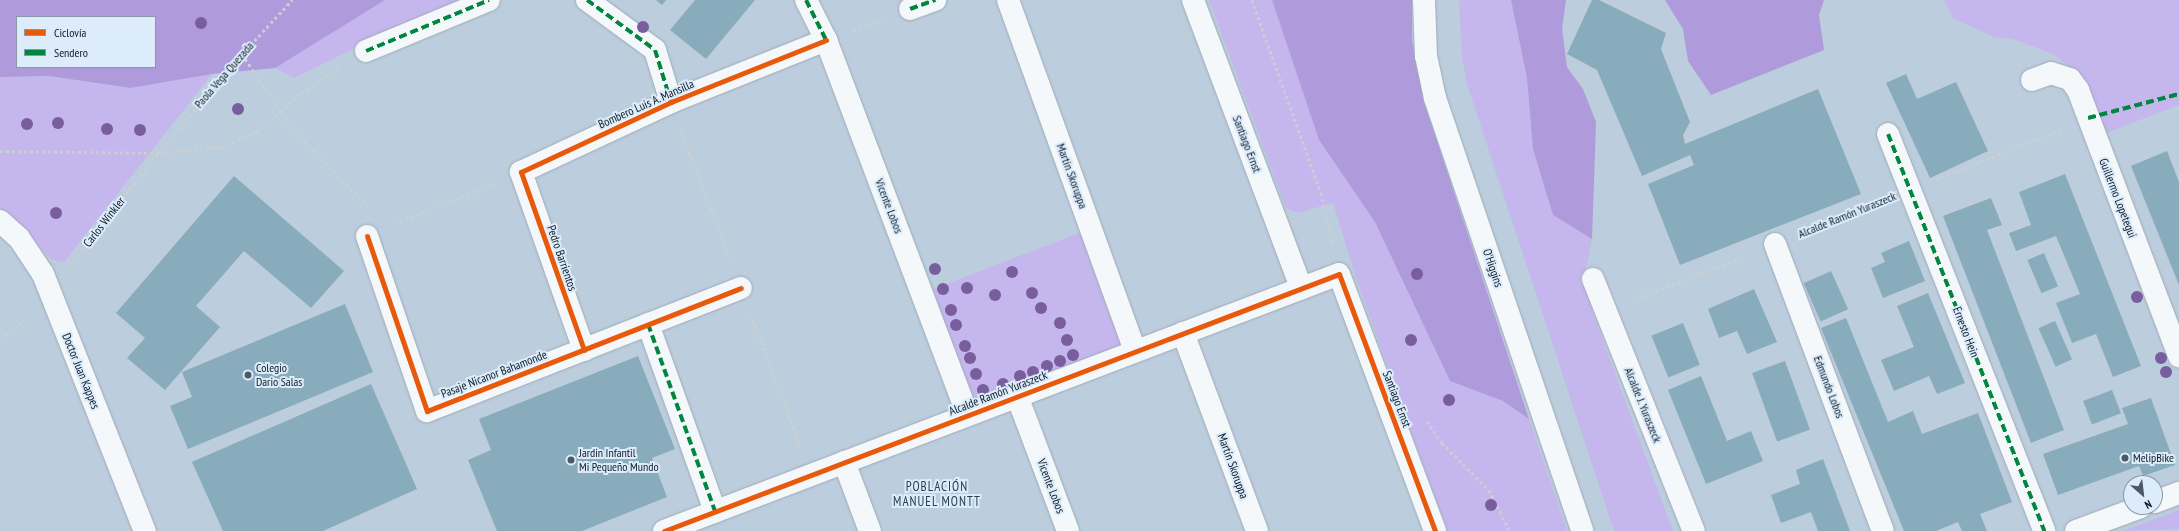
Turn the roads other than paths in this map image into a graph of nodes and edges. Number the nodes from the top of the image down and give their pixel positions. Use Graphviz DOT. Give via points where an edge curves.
graph roads {
  1 [pos="489,0"];
  2 [pos="586,0"];
  3 [pos="806,0"];
  4 [pos="935,0"];
  5 [pos="1008,0"];
  6 [pos="1193,0"];
  7 [pos="1424,0"];
  8 [pos="910,9"];
  9 [pos="826,40"];
  10 [pos="366,51"];
  11 [pos="2032,80"];
  12 [pos="671,102"];
  13 [pos="1888,134"];
  14 [pos="522,172"];
  15 [pos="0,221"];
  16 [pos="367,236"];
  17 [pos="1775,244"];
  18 [pos="1339,274"];
  19 [pos="1593,279"];
  20 [pos="741,288"];
  21 [pos="1301,288"];
  22 [pos="648,324"];
  23 [pos="1183,333"];
  24 [pos="584,350"];
  25 [pos="1135,351"];
  26 [pos="2179,356"];
  27 [pos="1017,396"];
  28 [pos="968,415"];
  29 [pos="844,462"];
  30 [pos="2179,493"];
  31 [pos="2163,499"];
  32 [pos="716,511"];
  33 [pos="2123,514"];
  34 [pos="695,525"];
  35 [pos="145,531"];
  36 [pos="664,531"];
  37 [pos="870,531"];
  38 [pos="1068,531"];
  39 [pos="1257,531"];
  40 [pos="1435,531"];
  41 [pos="1582,531"];
  42 [pos="1694,531"];
  43 [pos="1883,531"];
  44 [pos="2044,531"];
  45 [pos="2076,531"];
  1 -- 10 [label="street"];
  2 -- 12 [label="street" via="655,50"];
  3 -- 9 [label="street, Vicente Lobos"];
  4 -- 8 [label="street"];
  5 -- 25 [label="street, Martín Skoruppa"];
  6 -- 21 [label="street, Santiago Ernst"];
  7 -- 41 [label="street, O'Higgins" via="1426,56 1435,98"];
  9 -- 12 [label="street, Bombero Luis A. Mansilla"];
  9 -- 28 [label="street, Vicente Lobos"];
  11 -- 26 [label="street, Guillermo Lopetegui" via="2051,73 2070,79 2078,90"];
  12 -- 14 [label="street, Bombero Luis A. Mansilla"];
  13 -- 44 [label="street, Ernesto Hein"];
  14 -- 24 [label="street, Pedro Barrientos"];
  15 -- 35 [label="street, Doctor Juan Kappes" via="18,238 43,274"];
  16 -- 24 [label="street, Pasaje Nicanor Bahamonde" via="426,411"];
  17 -- 43 [label="street, Edmundo Lobos"];
  18 -- 21 [label="street, Alcalde Ramón Yuraszeck"];
  18 -- 40 [label="street, Santiago Emst"];
  19 -- 42 [label="street, Alcalde J. Yuraszeck"];
  20 -- 22 [label="street, Pasaje Nicanor Bahamonde"];
  21 -- 23 [label="street, Alcalde Ramón Yuraszeck"];
  22 -- 24 [label="street, Pasaje Nicanor Bahamonde"];
  22 -- 32 [label="street"];
  23 -- 25 [label="street, Alcalde Ramón Yuraszeck"];
  23 -- 39 [label="street, Martín Skoruppa"];
  25 -- 27 [label="street, Alcalde Ramón Yuraszeck"];
  27 -- 28 [label="street, Alcalde Ramón Yuraszeck"];
  27 -- 38 [label="street, Vicente Lobos"];
  28 -- 29 [label="street, Alcalde Ramón Yuraszeck"];
  29 -- 32 [label="street, Alcalde Ramón Yuraszeck"];
  29 -- 37 [label="street"];
  30 -- 31 [label="street"];
  32 -- 34 [label="street, Alcalde Ramón Yuraszeck"];
  33 -- 45 [label="street"];
  34 -- 36 [label="street, Alcalde Ramón Yuraszeck"];
}
